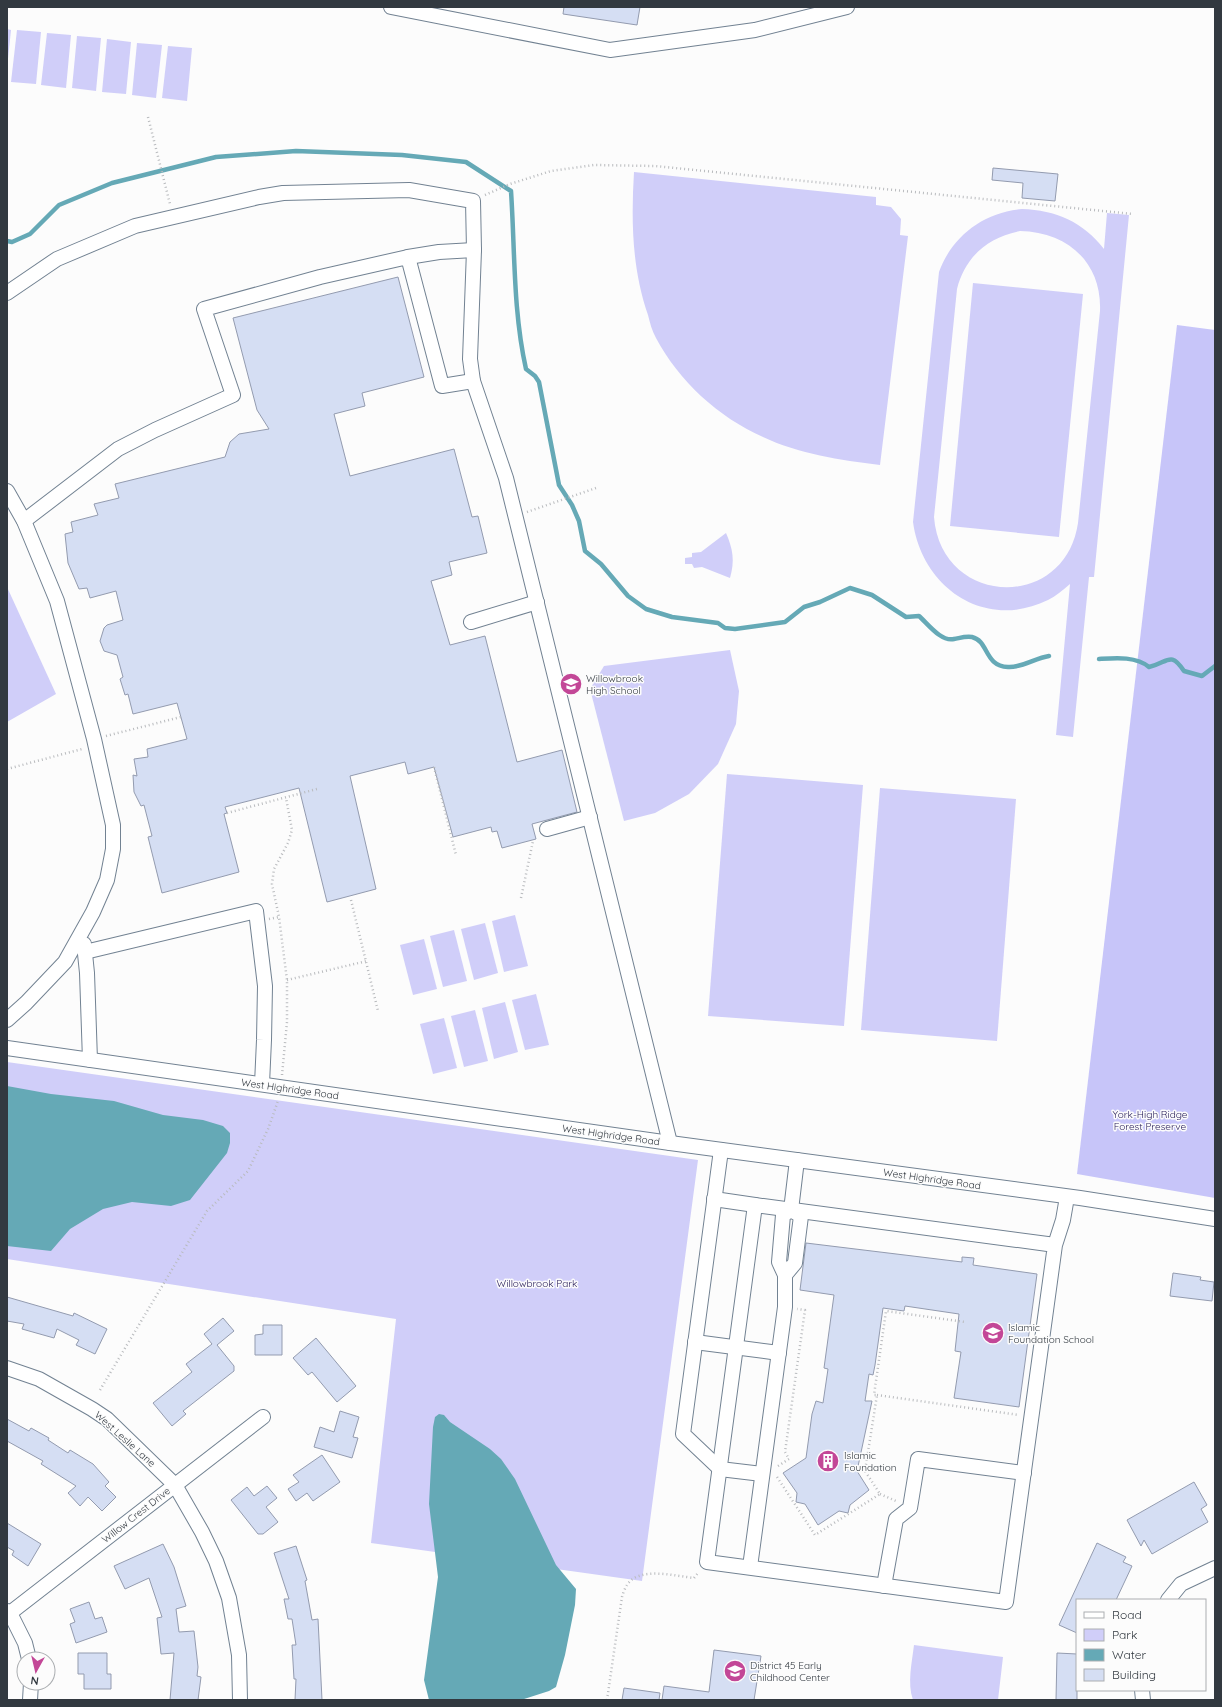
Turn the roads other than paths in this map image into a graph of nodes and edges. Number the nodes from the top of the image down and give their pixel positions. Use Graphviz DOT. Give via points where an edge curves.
graph roads {
  1 [pos="391,7"];
  2 [pos="847,7"];
  3 [pos="474,250"];
  4 [pos="408,257"];
  5 [pos="7,293"];
  6 [pos="473,381"];
  7 [pos="7,490"];
  8 [pos="24,521"];
  9 [pos="537,602"];
  10 [pos="471,622"];
  11 [pos="590,817"];
  12 [pos="547,829"];
  13 [pos="82,933"];
  14 [pos="84,952"];
  15 [pos="7,1020"];
  16 [pos="7,1048"];
  17 [pos="90,1060"];
  18 [pos="262,1084"];
  19 [pos="670,1143"];
  20 [pos="721,1150"];
  21 [pos="797,1160"];
  22 [pos="1067,1197"];
  23 [pos="714,1199"];
  24 [pos="755,1205"];
  25 [pos="791,1210"];
  26 [pos="1215,1220"];
  27 [pos="1055,1245"];
  28 [pos="695,1342"];
  29 [pos="736,1348"];
  30 [pos="779,1353"];
  31 [pos="7,1368"];
  32 [pos="263,1417"];
  33 [pos="720,1468"];
  34 [pos="767,1472"];
  35 [pos="1024,1473"];
  36 [pos="175,1485"];
  37 [pos="750,1567"];
  38 [pos="1215,1568"];
  39 [pos="884,1586"];
  40 [pos="1169,1599"];
  41 [pos="8,1612"];
  42 [pos="27,1651"];
  43 [pos="240,1700"];
  1 -- 2 [label="street" via="610,50 756,30"];
  3 -- 4 [label="street"];
  3 -- 5 [label="street" via="473,201 409,190 283,193 135,226 57,259"];
  3 -- 6 [label="street" via="470,358"];
  4 -- 6 [label="street" via="442,386"];
  4 -- 8 [label="street" via="320,277 204,309 233,395 118,449"];
  6 -- 9 [label="street" via="506,478"];
  7 -- 8 [label="street"];
  8 -- 13 [label="street" via="57,601 94,739 113,825 113,849 107,880"];
  9 -- 10 [label="street"];
  9 -- 11 [label="street"];
  11 -- 12 [label="street"];
  11 -- 19 [label="street"];
  13 -- 14 [label="street"];
  13 -- 15 [label="street" via="64,962"];
  14 -- 17 [label="street"];
  14 -- 18 [label="street" via="256,911 265,986"];
  16 -- 17 [label="street, West Highridge Road"];
  17 -- 18 [label="street, West Highridge Road"];
  18 -- 19 [label="street, West Highridge Road"];
  19 -- 20 [label="street, West Highridge Road"];
  20 -- 21 [label="street, West Highridge Road"];
  20 -- 23 [label="street"];
  21 -- 22 [label="street, West Highridge Road"];
  21 -- 25 [label="street"];
  22 -- 26 [label="street, West Highridge Road"];
  22 -- 27 [label="street"];
  23 -- 24 [label="street"];
  23 -- 28 [label="street"];
  24 -- 25 [label="street"];
  24 -- 29 [label="street"];
  25 -- 27 [label="street"];
  25 -- 30 [label="street" via="783,1215 779,1262 785,1275 785,1307"];
  27 -- 35 [label="street"];
  28 -- 29 [label="street"];
  28 -- 33 [label="street" via="683,1434"];
  29 -- 30 [label="street"];
  29 -- 33 [label="street"];
  30 -- 34 [label="street"];
  31 -- 36 [label="street, West Leslie Lane" via="39,1379 107,1419"];
  32 -- 36 [label="street, Willow Crest Drive"];
  33 -- 34 [label="street"];
  33 -- 37 [label="street" via="707,1562"];
  34 -- 37 [label="street"];
  35 -- 39 [label="street" via="918,1458 910,1508 896,1519"];
  35 -- 39 [label="street" via="1006,1602"];
  36 -- 41 [label="street, Willow Crest Drive"];
  36 -- 43 [label="street, West Leslie Lane" via="212,1553 228,1598 239,1655"];
  37 -- 39 [label="street"];
  38 -- 40 [label="street" via="1181,1584"];
  41 -- 42 [label="street"];
}
